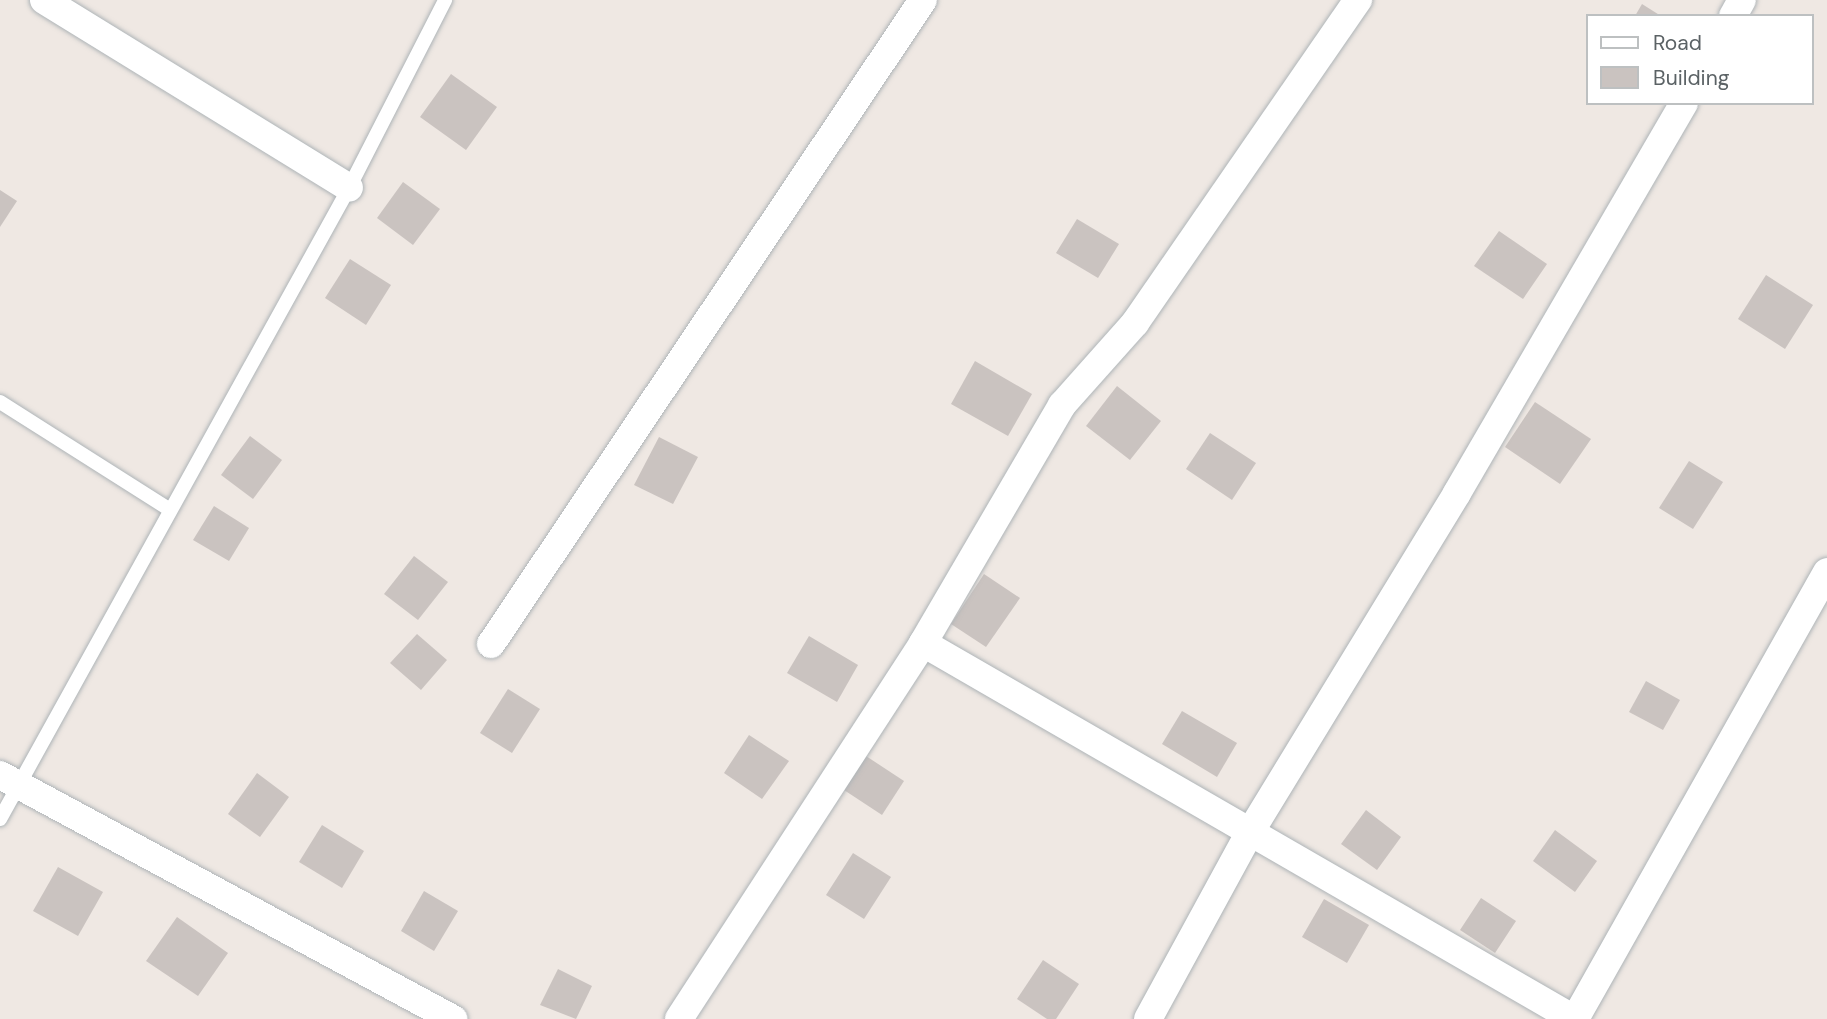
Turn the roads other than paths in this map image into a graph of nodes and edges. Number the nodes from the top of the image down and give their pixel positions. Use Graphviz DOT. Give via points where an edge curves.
graph roads {
  1 [pos="44,0"];
  2 [pos="445,0"];
  3 [pos="923,0"];
  4 [pos="1358,0"];
  5 [pos="1683,105"];
  6 [pos="349,188"];
  7 [pos="0,402"];
  8 [pos="170,510"];
  9 [pos="1827,572"];
  10 [pos="923,643"];
  11 [pos="491,644"];
  12 [pos="11,780"];
  13 [pos="0,819"];
  14 [pos="1249,834"];
  15 [pos="453,1019"];
  16 [pos="680,1019"];
  17 [pos="1148,1019"];
  18 [pos="1575,1019"];
  1 -- 6 [label="street"];
  2 -- 6 [label="lane"];
  3 -- 11 [label="street"];
  4 -- 10 [label="street" via="1135,323 1062,405"];
  5 -- 14 [label="street" via="1512,400"];
  6 -- 8 [label="lane"];
  7 -- 8 [label="lane"];
  8 -- 12 [label="lane"];
  9 -- 18 [label="street"];
  10 -- 14 [label="street"];
  10 -- 16 [label="street"];
  12 -- 13 [label="lane"];
  12 -- 15 [label="street"];
  14 -- 17 [label="street"];
  14 -- 18 [label="street"];
}
